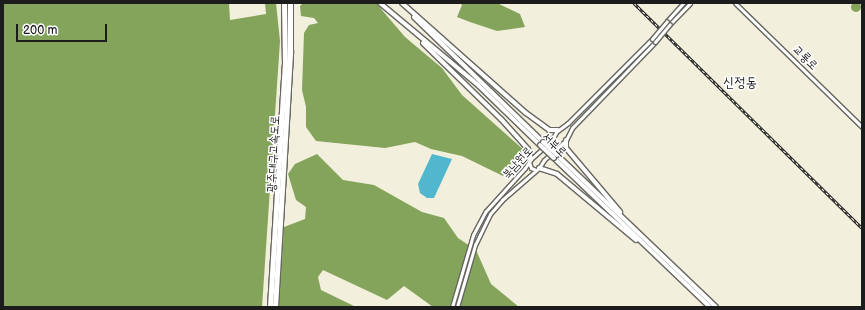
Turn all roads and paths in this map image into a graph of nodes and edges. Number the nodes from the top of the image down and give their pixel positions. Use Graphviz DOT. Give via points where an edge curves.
graph roads {
  1 [pos="284,3"];
  2 [pos="290,3"];
  3 [pos="380,3"];
  4 [pos="399,3"];
  5 [pos="402,3"];
  6 [pos="683,3"];
  7 [pos="690,3"];
  8 [pos="735,3"];
  9 [pos="402,23"];
  10 [pos="653,40"];
  11 [pos="862,127"];
  12 [pos="559,130"];
  13 [pos="567,138"];
  14 [pos="541,143"];
  15 [pos="530,160"];
  16 [pos="538,169"];
  17 [pos="654,251"];
  18 [pos="270,307"];
  19 [pos="275,307"];
  20 [pos="452,307"];
  21 [pos="458,307"];
  22 [pos="710,307"];
  23 [pos="716,307"];
  1 -- 18 [label="highway, 광주대구고속도로" via="285,65"];
  2 -- 19 [label="highway, 광주대구고속도로" via="290,45"];
  3 -- 9 [label="highway, 서부로"];
  4 -- 14 [label="highway, 서부로"];
  5 -- 12 [label="highway" via="526,113 549,130"];
  6 -- 10 [label="street, bridge"];
  7 -- 10 [label="street, bridge"];
  8 -- 11 [label="street, 교룡로"];
  9 -- 14 [label="highway, 서부로" via="478,85"];
  9 -- 15 [label="highway" via="501,119 528,149"];
  10 -- 12 [label="street, 북남원로"];
  10 -- 13 [label="street, 북남원로"];
  12 -- 13 [label="street"];
  12 -- 15 [label="street, 북남원로"];
  13 -- 16 [label="street, 북남원로"];
  13 -- 17 [label="highway" via="566,148"];
  14 -- 17 [label="highway, 서부로, bridge"];
  15 -- 16 [label="street" via="531,168"];
  15 -- 20 [label="street, 북남원로" via="486,211 477,227"];
  16 -- 17 [label="highway" via="557,174"];
  16 -- 21 [label="street, 북남원로" via="502,200 485,222 475,245"];
  17 -- 22 [label="highway, 서부로"];
  17 -- 23 [label="highway, 서부로"];
}
